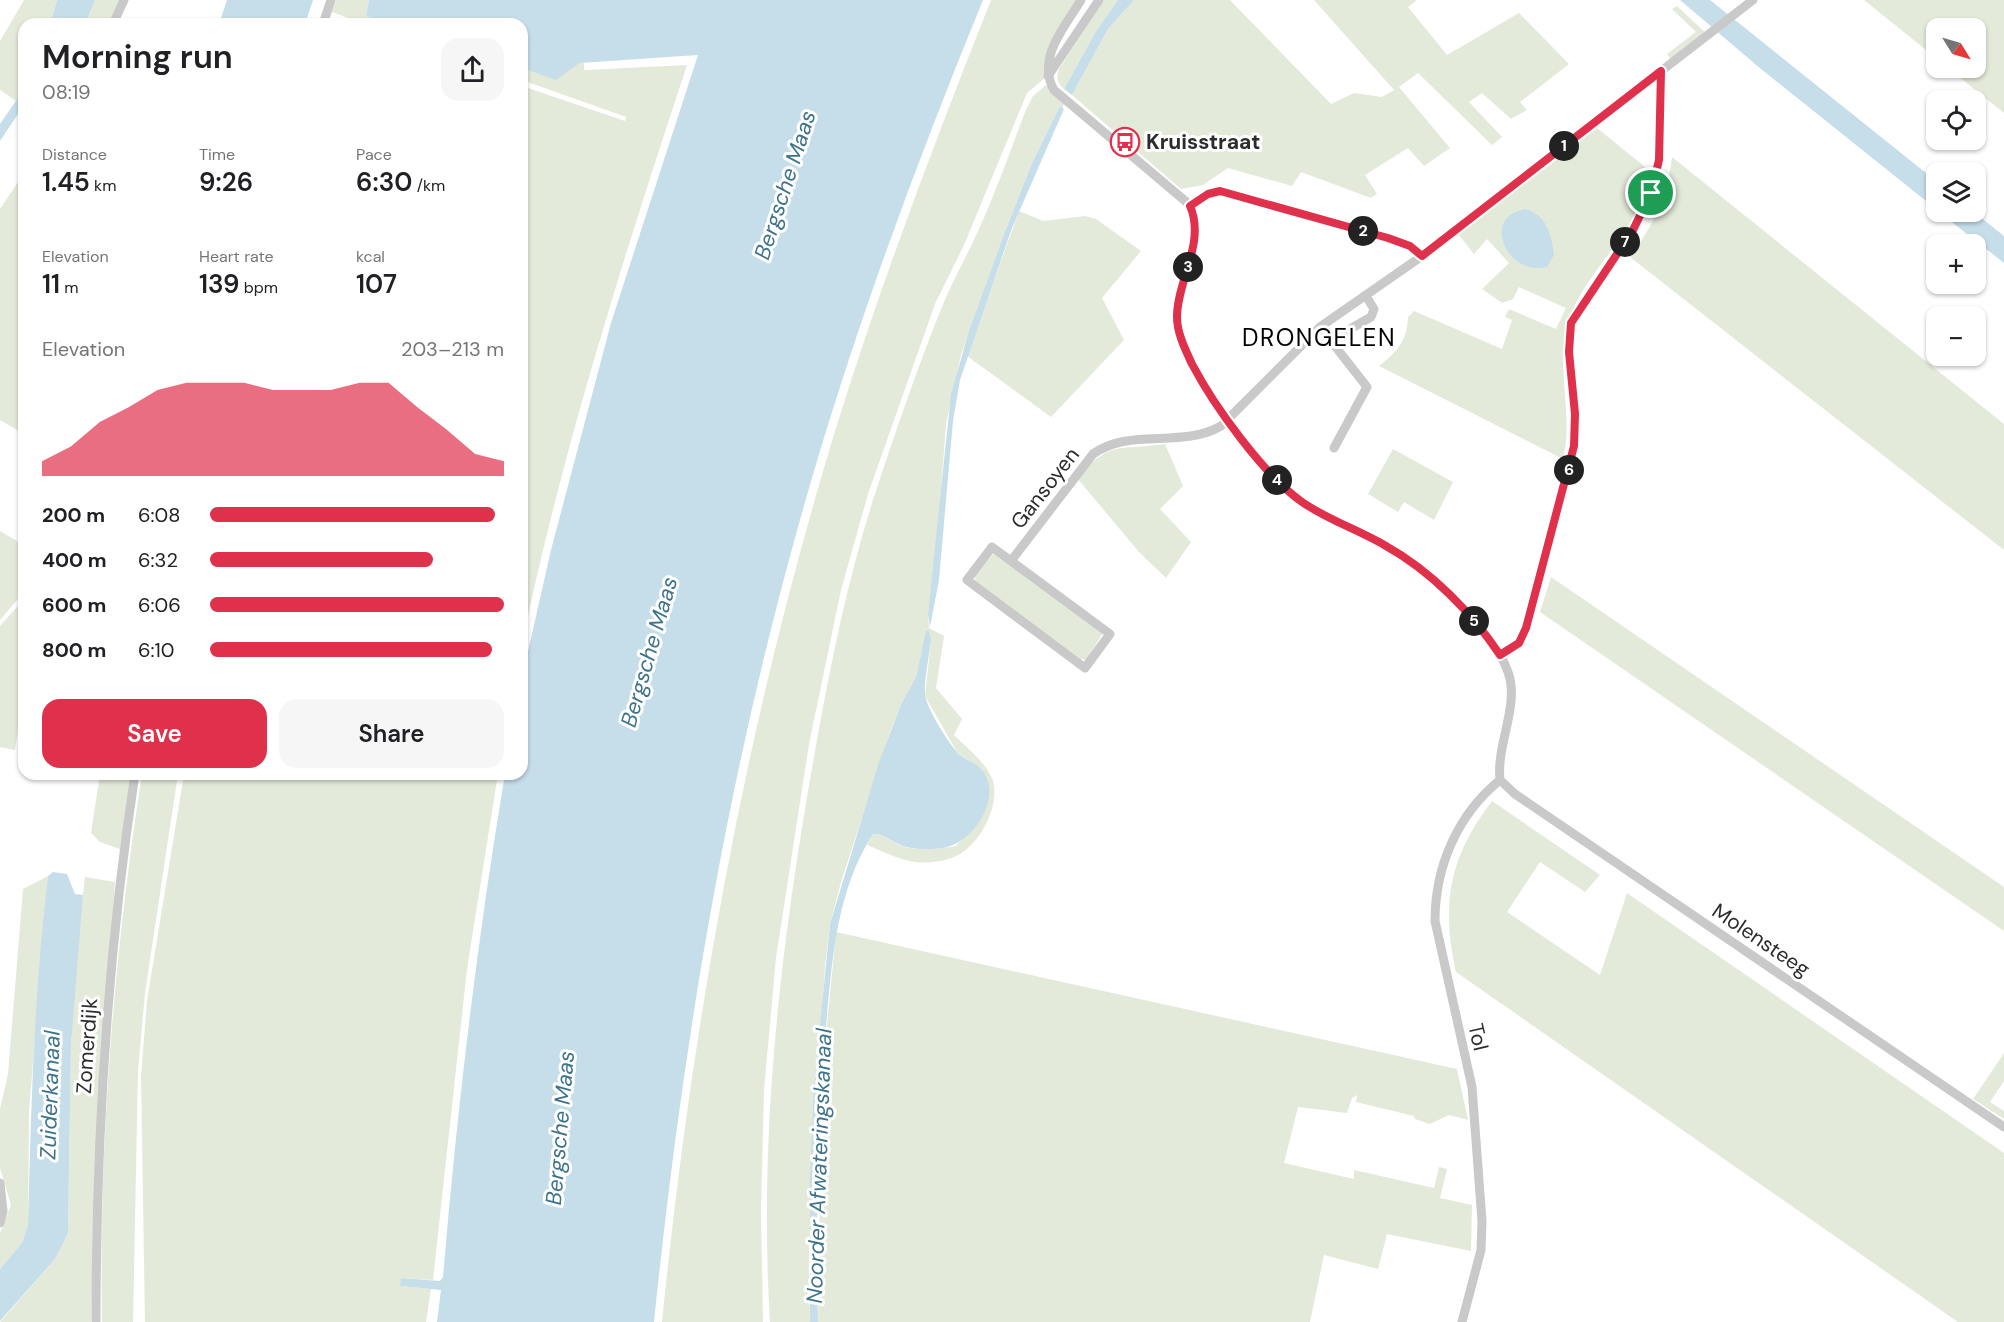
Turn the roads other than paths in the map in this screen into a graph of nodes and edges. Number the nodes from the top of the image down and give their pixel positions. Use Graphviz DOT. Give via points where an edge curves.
graph roads {
  1 [pos="124,0"];
  2 [pos="332,0"];
  3 [pos="1081,0"];
  4 [pos="1099,0"];
  5 [pos="1753,0"];
  6 [pos="116,18"];
  7 [pos="325,18"];
  8 [pos="1661,71"];
  9 [pos="1048,76"];
  10 [pos="1190,206"];
  11 [pos="1422,256"];
  12 [pos="1366,296"];
  13 [pos="1320,327"];
  14 [pos="1331,340"];
  15 [pos="1228,419"];
  16 [pos="1334,448"];
  17 [pos="1011,561"];
  18 [pos="1500,655"];
  19 [pos="134,780"];
  20 [pos="1500,780"];
  21 [pos="2004,1127"];
  22 [pos="0,1183"];
  23 [pos="0,1223"];
  24 [pos="96,1322"];
  25 [pos="1462,1322"];
  1 -- 6 [label="street"];
  2 -- 7 [label="street"];
  3 -- 9 [label="street" via="1052,50"];
  4 -- 9 [label="street"];
  5 -- 8 [label="street, Gansoyen"];
  8 -- 11 [label="street, Gansoyen"];
  8 -- 18 [label="street" via="1659,160 1651,193 1633,230 1571,323 1569,352 1575,414 1571,464 1526,628 1519,643"];
  9 -- 10 [label="street" via="1054,90"];
  10 -- 11 [label="street" via="1220,191 1388,238 1410,246"];
  10 -- 15 [label="street" via="1192,255 1177,309 1178,327 1193,366"];
  11 -- 12 [label="street, Gansoyen"];
  12 -- 13 [label="street, Gansoyen"];
  12 -- 14 [label="street" via="1374,309 1371,317"];
  13 -- 14 [label="street"];
  13 -- 15 [label="street, Gansoyen"];
  14 -- 16 [label="street" via="1367,387"];
  15 -- 17 [label="street, Gansoyen" via="1213,431 1164,440 1119,441 1103,447 1093,454"];
  15 -- 18 [label="street" via="1274,478 1291,493 1411,562 1465,611"];
  17 -- 17 [label="street, Gansoyen" via="1110,634 1085,668 967,580 992,547"];
  18 -- 20 [label="street" via="1509,674 1511,698 1500,756"];
  19 -- 24 [label="street, Zomerdijk" via="105,1043"];
  20 -- 21 [label="street, Molensteeg" via="1515,794"];
  20 -- 25 [label="street, Tol" via="1458,827 1435,901 1435,921 1472,1087 1482,1221 1480,1250"];
  22 -- 23 [label="street"];
}
